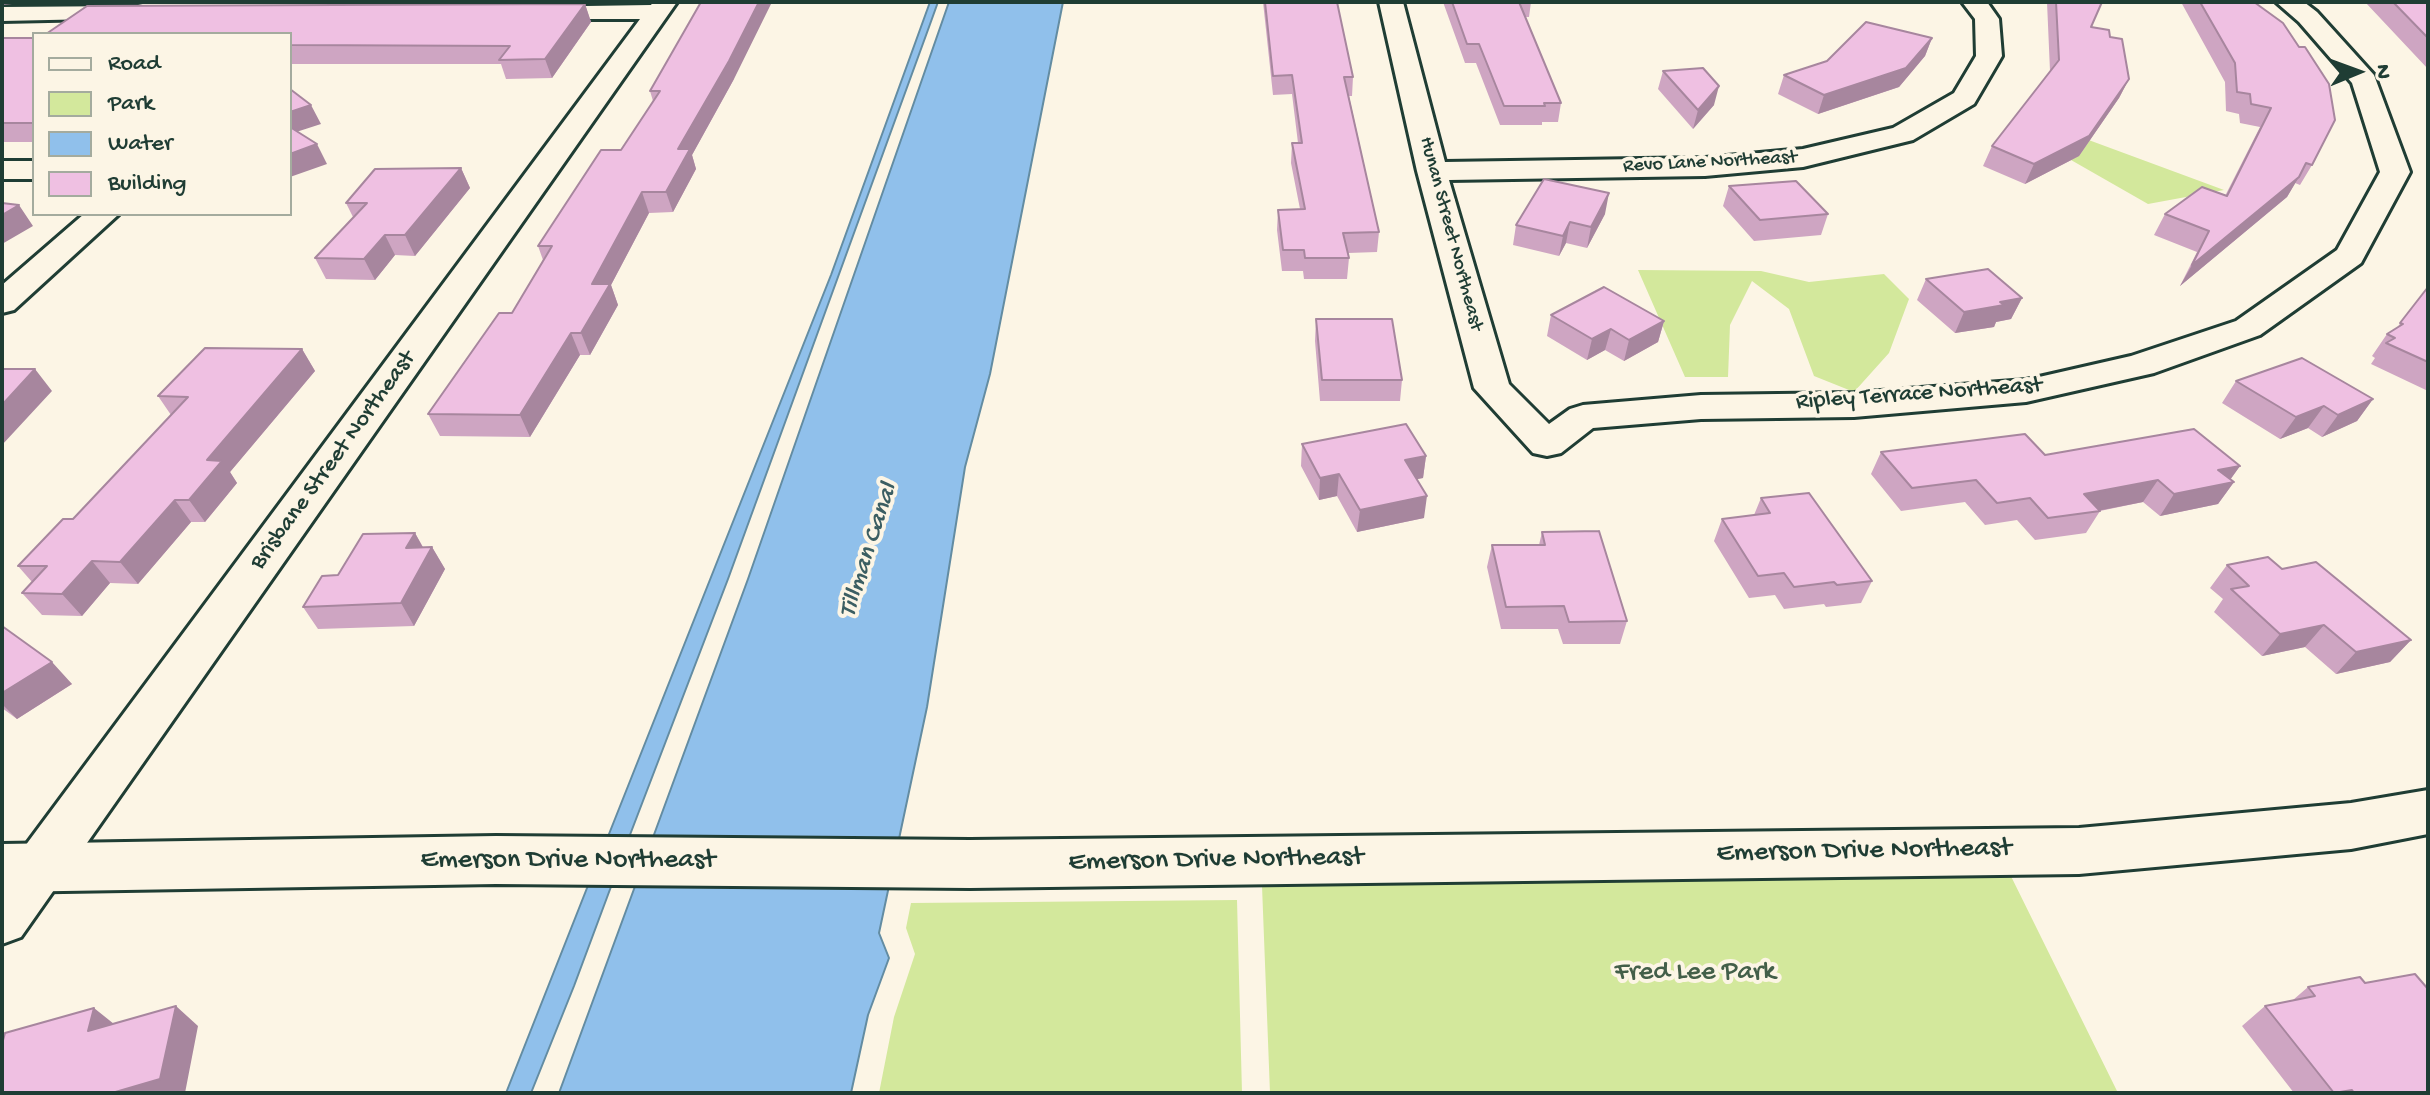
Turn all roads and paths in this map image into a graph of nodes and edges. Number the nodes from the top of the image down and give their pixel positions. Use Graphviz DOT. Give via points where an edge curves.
graph roads {
  1 [pos="1391,2"];
  2 [pos="1974,2"];
  3 [pos="2288,2"];
  4 [pos="661,7"];
  5 [pos="45,8"];
  6 [pos="514,12"];
  7 [pos="164,13"];
  8 [pos="2,14"];
  9 [pos="2,170"];
  10 [pos="32,170"];
  11 [pos="1432,171"];
  12 [pos="101,216"];
  13 [pos="2,303"];
  14 [pos="1547,444"];
  15 [pos="2428,812"];
  16 [pos="21,868"];
  17 [pos="2,920"];
  1 -- 11 [label="street, Hunan Street Northeast"];
  2 -- 11 [label="street, Revo Lane Northeast" via="1987,19 1989,56 1964,98 1903,134 1803,158 1705,167"];
  3 -- 14 [label="street, Ripley Terrace Northeast" via="2365,81 2395,172 2350,256 2248,328 2141,365 2026,391 1583,417"];
  4 -- 6 [label="street"];
  4 -- 16 [label="street, Brisbane Street Northeast"];
  5 -- 7 [label="street"];
  5 -- 8 [label="street"];
  9 -- 10 [label="street"];
  11 -- 14 [label="street, Hunan Street Northeast" via="1492,388"];
  12 -- 13 [label="street"];
  15 -- 16 [label="street, Emerson Drive Northeast" via="2351,826 2079,851 970,864 496,860"];
  16 -- 17 [label="street, Brisbane Street Northeast"];
}
